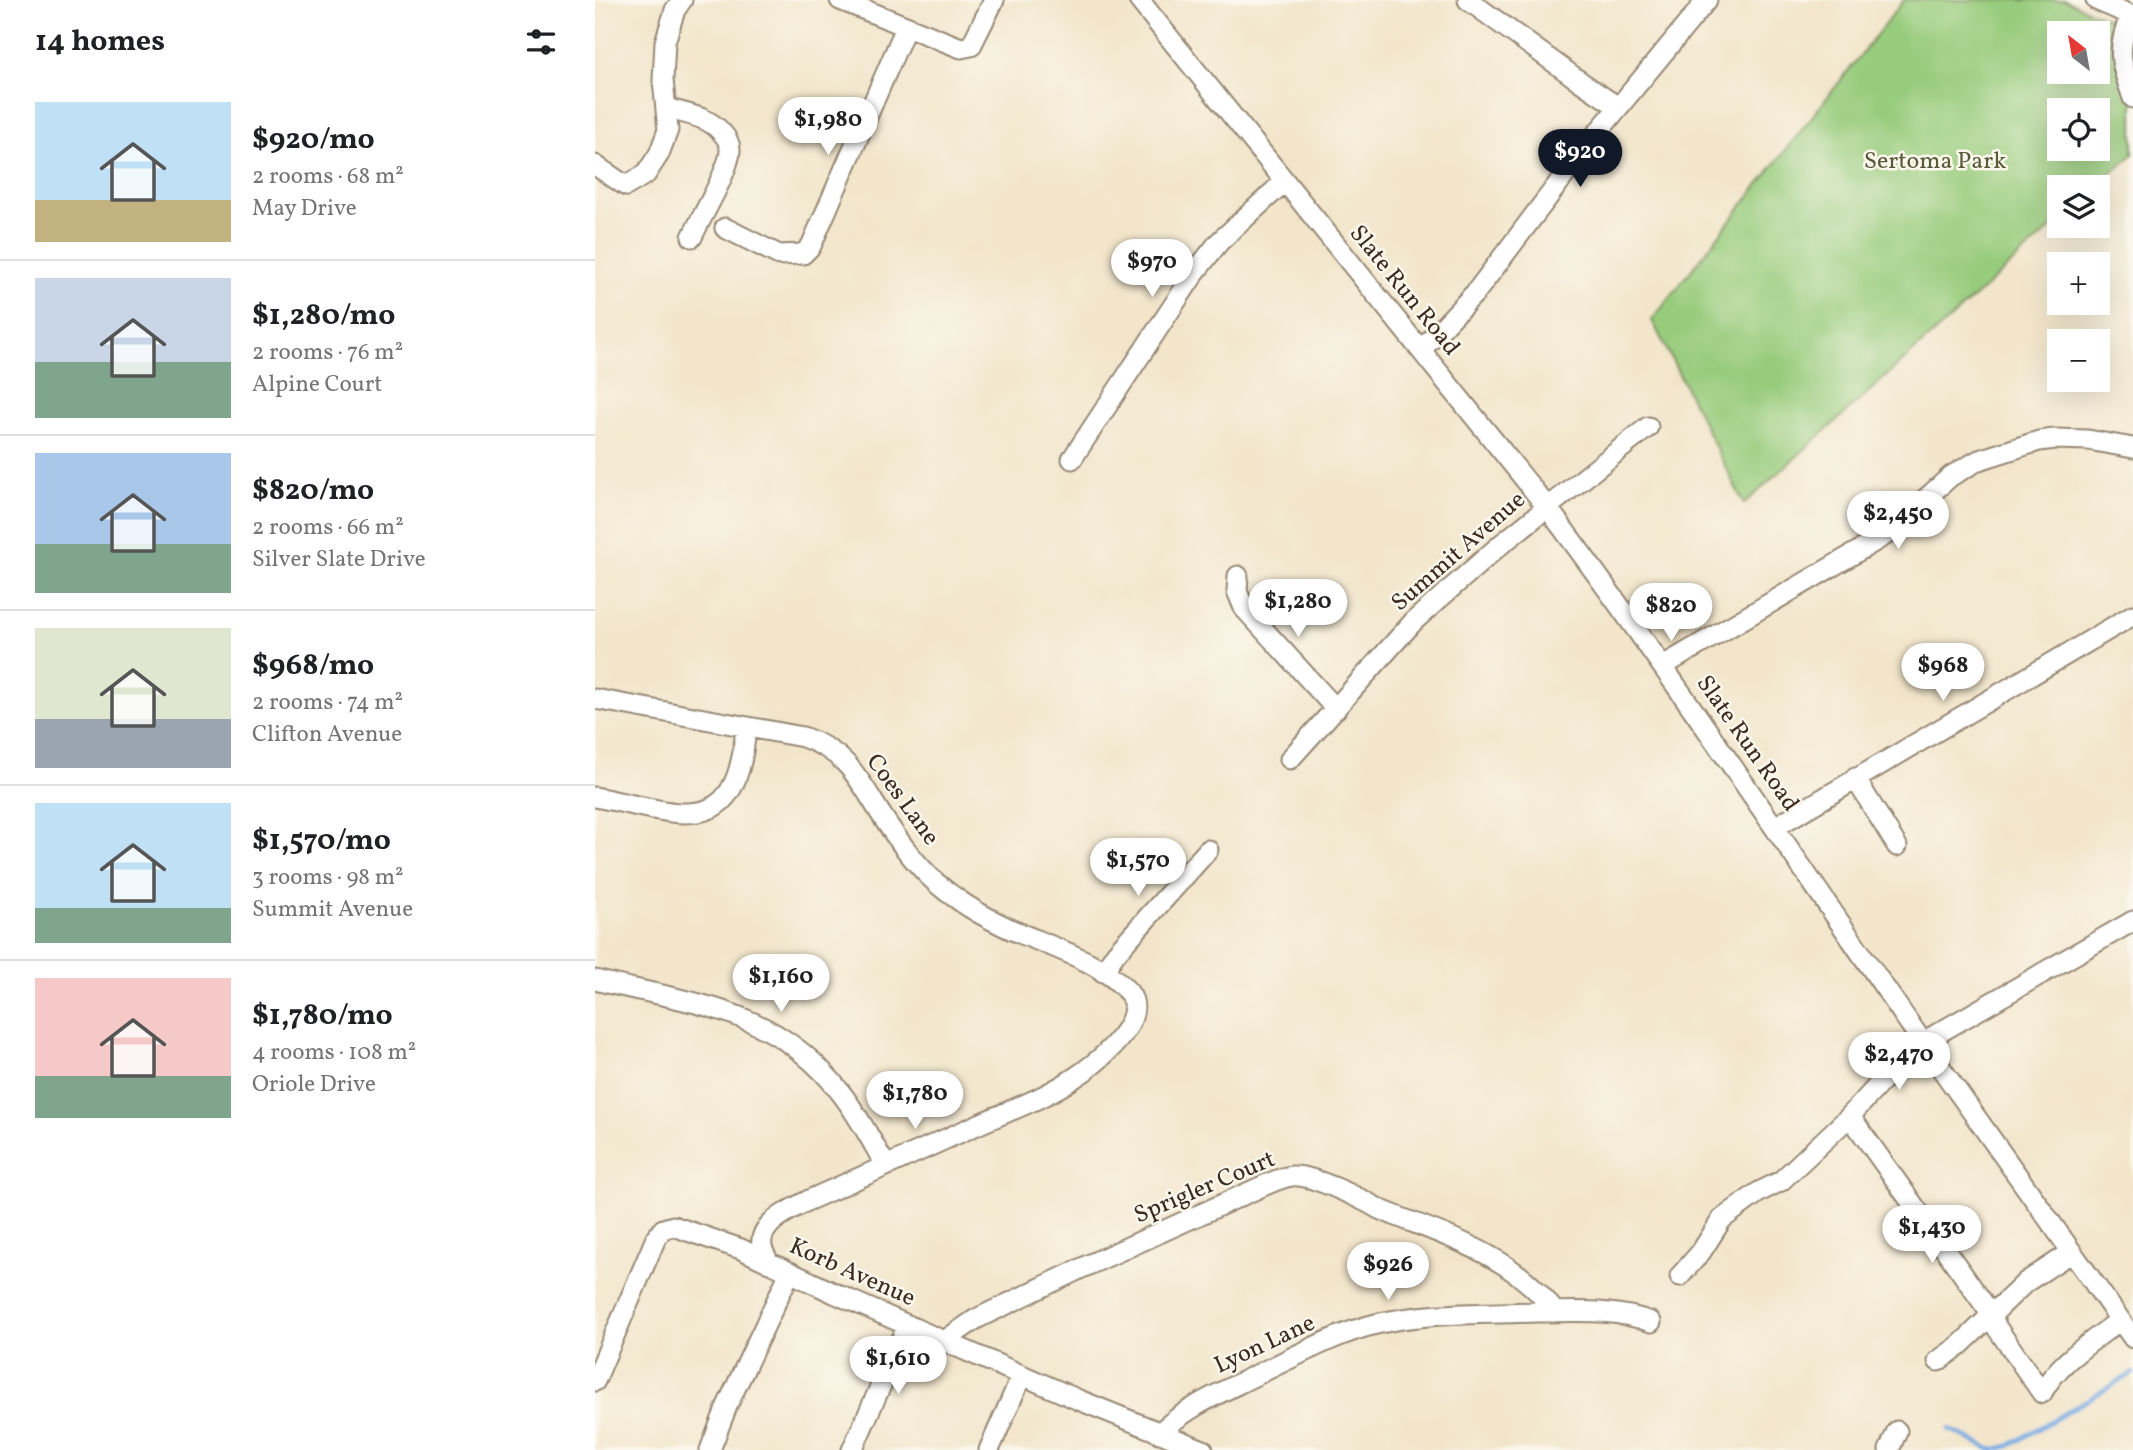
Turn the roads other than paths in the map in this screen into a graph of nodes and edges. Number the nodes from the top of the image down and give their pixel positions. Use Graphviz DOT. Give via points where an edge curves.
graph roads {
  1 [pos="682,0"];
  2 [pos="840,0"];
  3 [pos="994,0"];
  4 [pos="1468,0"];
  5 [pos="1707,0"];
  6 [pos="2096,0"];
  7 [pos="1144,2"];
  8 [pos="2132,15"];
  9 [pos="907,27"];
  10 [pos="2133,98"];
  11 [pos="1618,107"];
  12 [pos="666,108"];
  13 [pos="595,165"];
  14 [pos="1284,182"];
  15 [pos="725,228"];
  16 [pos="692,237"];
  17 [pos="1421,350"];
  18 [pos="1648,427"];
  19 [pos="2133,448"];
  20 [pos="1072,459"];
  21 [pos="1547,507"];
  22 [pos="1238,576"];
  23 [pos="2133,615"];
  24 [pos="1663,666"];
  25 [pos="595,699"];
  26 [pos="1336,709"];
  27 [pos="746,727"];
  28 [pos="1290,759"];
  29 [pos="1855,778"];
  30 [pos="595,797"];
  31 [pos="1775,827"];
  32 [pos="1897,846"];
  33 [pos="1208,850"];
  34 [pos="2133,921"];
  35 [pos="1103,972"];
  36 [pos="595,980"];
  37 [pos="1923,1042"];
  38 [pos="1850,1116"];
  39 [pos="886,1166"];
  40 [pos="2072,1252"];
  41 [pos="769,1263"];
  42 [pos="790,1272"];
  43 [pos="1680,1276"];
  44 [pos="1555,1312"];
  45 [pos="1991,1314"];
  46 [pos="2120,1320"];
  47 [pos="1651,1322"];
  48 [pos="908,1325"];
  49 [pos="2133,1338"];
  50 [pos="944,1340"];
  51 [pos="1938,1361"];
  52 [pos="1022,1375"];
  53 [pos="595,1381"];
  54 [pos="1897,1431"];
  55 [pos="1159,1433"];
  56 [pos="710,1450"];
  57 [pos="852,1450"];
  58 [pos="989,1450"];
  59 [pos="1203,1450"];
  60 [pos="1889,1450"];
  1 -- 12 [label="street" via="665,42"];
  2 -- 9 [label="street"];
  3 -- 9 [label="street" via="971,46 961,48"];
  4 -- 11 [label="street"];
  5 -- 11 [label="street"];
  6 -- 8 [label="street"];
  7 -- 14 [label="street, Slate Run Road"];
  8 -- 10 [label="street" via="2120,59"];
  9 -- 15 [label="street" via="811,246 803,254 779,254"];
  11 -- 17 [label="street" via="1476,292"];
  12 -- 13 [label="street" via="669,130 646,174 626,186"];
  12 -- 16 [label="street" via="716,127 730,150"];
  14 -- 17 [label="street, Slate Run Road"];
  14 -- 20 [label="street" via="1219,242 1196,271"];
  17 -- 21 [label="street, Slate Run Road"];
  18 -- 21 [label="street, Summit Avenue"];
  19 -- 24 [label="street" via="2055,439 1979,460 1939,486 1884,536"];
  21 -- 24 [label="street, Slate Run Road"];
  21 -- 26 [label="street, Summit Avenue" via="1414,621"];
  22 -- 26 [label="street" via="1237,591 1244,608"];
  23 -- 29 [label="street"];
  24 -- 31 [label="street, Slate Run Road"];
  25 -- 27 [label="street, Coes Lane"];
  26 -- 28 [label="street, Summit Avenue"];
  27 -- 30 [label="street" via="735,782 717,806 686,814"];
  27 -- 35 [label="street, Coes Lane" via="803,737 836,752 862,781 914,860 947,892 1008,928"];
  29 -- 31 [label="street"];
  29 -- 32 [label="street"];
  31 -- 37 [label="street, Slate Run Road"];
  33 -- 35 [label="street"];
  34 -- 37 [label="street"];
  35 -- 39 [label="street, Coes Lane" via="1122,986 1134,1006 1128,1028 1110,1049 1072,1080 1022,1107"];
  36 -- 39 [label="street" via="723,1009 782,1038 842,1093"];
  37 -- 38 [label="street"];
  37 -- 40 [label="street, Slate Run Road"];
  38 -- 43 [label="street" via="1781,1181 1722,1219"];
  38 -- 45 [label="street"];
  39 -- 41 [label="street" via="777,1218 763,1237"];
  40 -- 45 [label="street" via="2025,1282"];
  40 -- 46 [label="street, Slate Run Road"];
  41 -- 42 [label="street, Korb Avenue"];
  41 -- 53 [label="street, Korb Avenue" via="673,1226 663,1230"];
  42 -- 48 [label="street, Korb Avenue"];
  42 -- 56 [label="street"];
  44 -- 47 [label="street, Lyon Lane" via="1610,1312"];
  44 -- 50 [label="street, Sprigler Court" via="1525,1279 1489,1254 1364,1200 1294,1176 1084,1267 976,1319"];
  44 -- 55 [label="street, Lyon Lane" via="1450,1314 1359,1329 1207,1398 1180,1413"];
  45 -- 46 [label="street" via="2042,1393 2075,1355"];
  45 -- 51 [label="street"];
  46 -- 49 [label="street, Slate Run Road"];
  48 -- 50 [label="street, Korb Avenue"];
  48 -- 57 [label="street"];
  50 -- 52 [label="street, Korb Avenue"];
  52 -- 55 [label="street, Korb Avenue"];
  52 -- 58 [label="street"];
  54 -- 60 [label="street"];
  55 -- 59 [label="street, Korb Avenue"];
}
